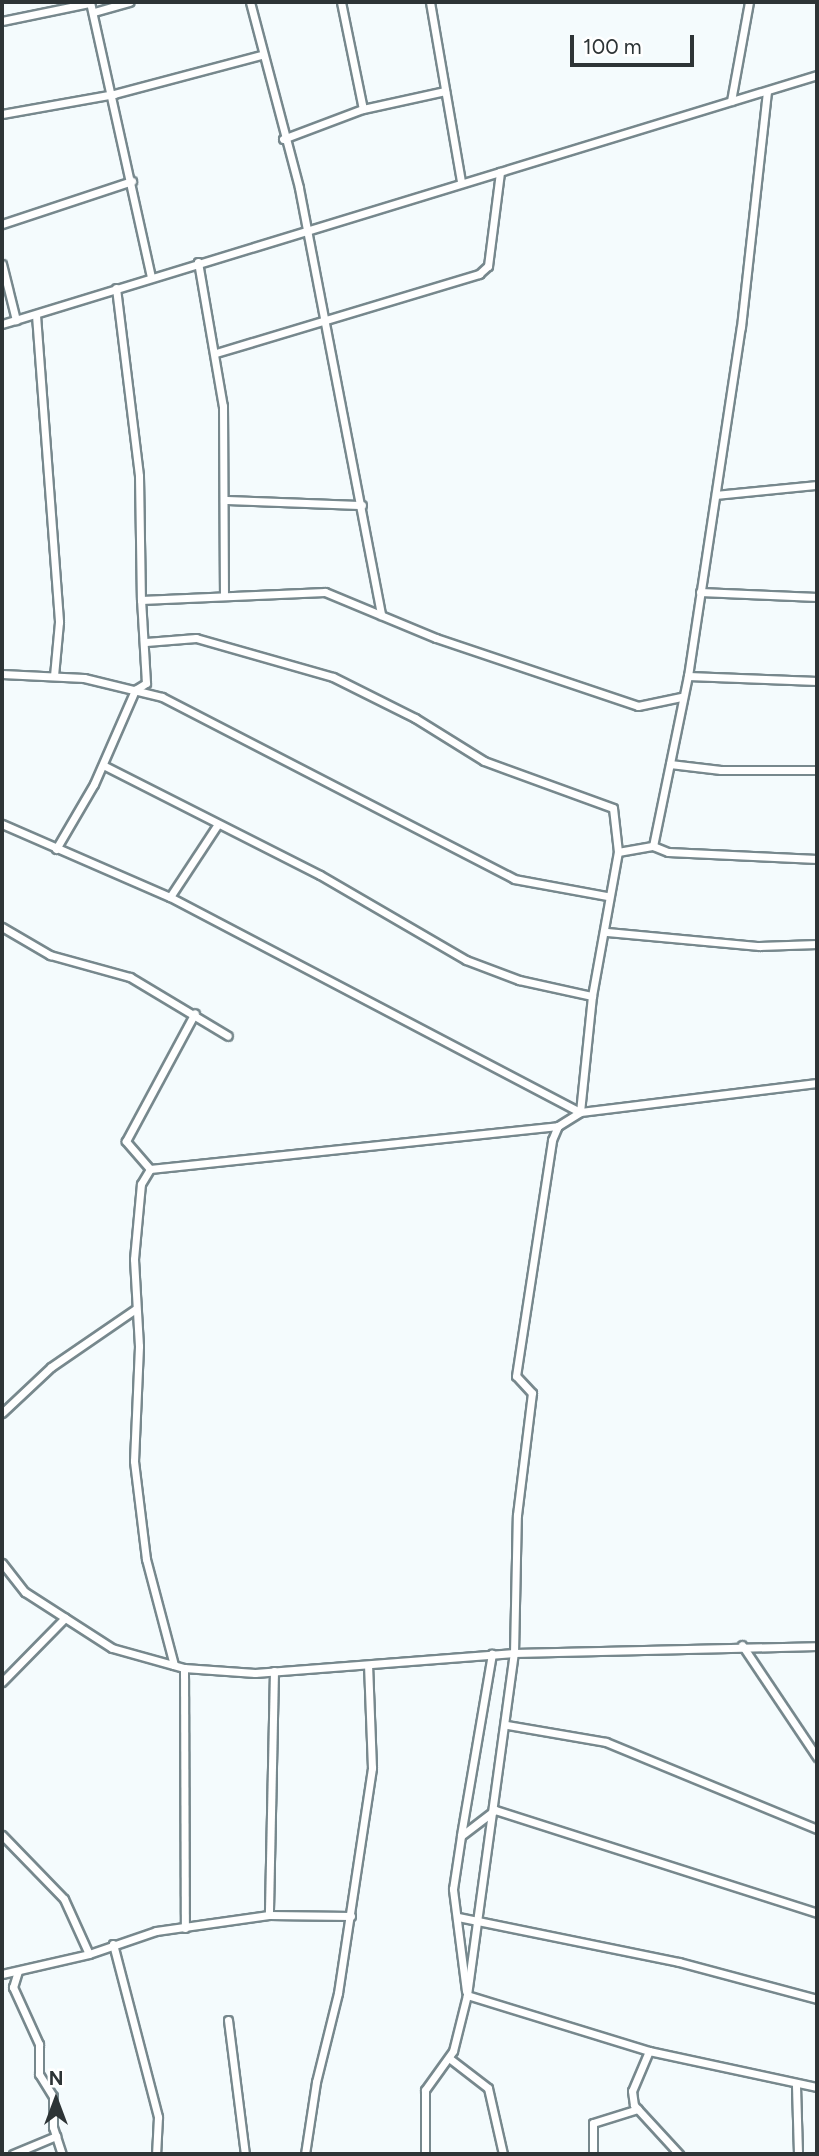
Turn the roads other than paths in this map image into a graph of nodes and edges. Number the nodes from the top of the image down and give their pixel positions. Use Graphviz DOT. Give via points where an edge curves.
graph roads {
  1 [pos="90,2"];
  2 [pos="130,2"];
  3 [pos="250,2"];
  4 [pos="341,2"];
  5 [pos="430,2"];
  6 [pos="748,2"];
  7 [pos="94,12"];
  8 [pos="2,21"];
  9 [pos="261,55"];
  10 [pos="817,75"];
  11 [pos="445,91"];
  12 [pos="767,91"];
  13 [pos="114,94"];
  14 [pos="731,101"];
  15 [pos="363,109"];
  16 [pos="2,114"];
  17 [pos="284,139"];
  18 [pos="500,172"];
  19 [pos="132,181"];
  20 [pos="461,182"];
  21 [pos="2,224"];
  22 [pos="307,228"];
  23 [pos="198,262"];
  24 [pos="2,264"];
  25 [pos="151,277"];
  26 [pos="116,288"];
  27 [pos="36,316"];
  28 [pos="325,319"];
  29 [pos="16,320"];
  30 [pos="2,324"];
  31 [pos="216,353"];
  32 [pos="817,485"];
  33 [pos="716,495"];
  34 [pos="224,500"];
  35 [pos="362,505"];
  36 [pos="700,592"];
  37 [pos="224,593"];
  38 [pos="817,597"];
  39 [pos="141,600"];
  40 [pos="381,615"];
  41 [pos="146,642"];
  42 [pos="2,674"];
  43 [pos="54,676"];
  44 [pos="688,676"];
  45 [pos="817,681"];
  46 [pos="135,690"];
  47 [pos="681,697"];
  48 [pos="670,764"];
  49 [pos="103,765"];
  50 [pos="817,770"];
  51 [pos="2,824"];
  52 [pos="218,824"];
  53 [pos="653,846"];
  54 [pos="56,849"];
  55 [pos="618,852"];
  56 [pos="817,859"];
  57 [pos="607,896"];
  58 [pos="170,897"];
  59 [pos="2,927"];
  60 [pos="607,932"];
  61 [pos="817,944"];
  62 [pos="592,996"];
  63 [pos="195,1013"];
  64 [pos="228,1036"];
  65 [pos="817,1083"];
  66 [pos="580,1112"];
  67 [pos="558,1126"];
  68 [pos="150,1169"];
  69 [pos="134,1310"];
  70 [pos="2,1413"];
  71 [pos="2,1563"];
  72 [pos="65,1618"];
  73 [pos="742,1645"];
  74 [pos="817,1646"];
  75 [pos="514,1653"];
  76 [pos="492,1654"];
  77 [pos="174,1665"];
  78 [pos="368,1666"];
  79 [pos="184,1668"];
  80 [pos="274,1671"];
  81 [pos="2,1682"];
  82 [pos="507,1725"];
  83 [pos="817,1757"];
  84 [pos="495,1810"];
  85 [pos="817,1829"];
  86 [pos="2,1835"];
  87 [pos="461,1836"];
  88 [pos="817,1913"];
  89 [pos="269,1915"];
  90 [pos="351,1916"];
  91 [pos="458,1917"];
  92 [pos="481,1921"];
  93 [pos="185,1927"];
  94 [pos="113,1944"];
  95 [pos="89,1954"];
  96 [pos="18,1970"];
  97 [pos="2,1974"];
  98 [pos="467,1996"];
  99 [pos="817,1999"];
  100 [pos="228,2021"];
  101 [pos="649,2050"];
  102 [pos="450,2058"];
  103 [pos="796,2086"];
  104 [pos="817,2087"];
  105 [pos="638,2109"];
  106 [pos="56,2136"];
  107 [pos="13,2154"];
  108 [pos="62,2154"];
  109 [pos="156,2154"];
  110 [pos="245,2154"];
  111 [pos="305,2154"];
  112 [pos="425,2154"];
  113 [pos="503,2154"];
  114 [pos="593,2154"];
  115 [pos="679,2154"];
  116 [pos="797,2154"];
  1 -- 7 [label="street"];
  1 -- 8 [label="street"];
  2 -- 7 [label="street"];
  3 -- 9 [label="street"];
  4 -- 15 [label="street"];
  5 -- 11 [label="street"];
  6 -- 14 [label="street"];
  7 -- 13 [label="street"];
  9 -- 13 [label="street"];
  9 -- 17 [label="street"];
  10 -- 12 [label="street"];
  11 -- 15 [label="street"];
  11 -- 20 [label="street"];
  12 -- 14 [label="street"];
  12 -- 33 [label="street"];
  13 -- 16 [label="street"];
  13 -- 19 [label="street"];
  14 -- 18 [label="street"];
  15 -- 17 [label="street"];
  17 -- 22 [label="street"];
  18 -- 20 [label="street"];
  18 -- 28 [label="street" via="488,266 480,274"];
  19 -- 21 [label="street"];
  19 -- 25 [label="street"];
  20 -- 22 [label="street"];
  22 -- 23 [label="street"];
  22 -- 28 [label="street"];
  23 -- 25 [label="street"];
  23 -- 31 [label="street"];
  24 -- 29 [label="street"];
  25 -- 26 [label="street"];
  26 -- 27 [label="street"];
  26 -- 39 [label="street" via="139,476"];
  27 -- 29 [label="street"];
  27 -- 43 [label="street" via="59,622"];
  28 -- 31 [label="street"];
  28 -- 35 [label="street"];
  29 -- 30 [label="street"];
  31 -- 34 [label="street" via="223,405"];
  32 -- 33 [label="street"];
  33 -- 36 [label="street"];
  34 -- 35 [label="street"];
  34 -- 37 [label="street"];
  35 -- 40 [label="street"];
  36 -- 38 [label="street"];
  36 -- 44 [label="street"];
  37 -- 39 [label="street"];
  37 -- 40 [label="street" via="325,592"];
  39 -- 41 [label="street"];
  40 -- 47 [label="street" via="638,706"];
  41 -- 46 [label="street" via="146,683"];
  41 -- 55 [label="street" via="196,638 333,677 415,718 484,761 613,808"];
  42 -- 43 [label="street"];
  43 -- 46 [label="street"];
  44 -- 45 [label="street"];
  44 -- 47 [label="street"];
  46 -- 49 [label="street"];
  46 -- 57 [label="street" via="162,697 277,752 447,849 514,879"];
  47 -- 48 [label="street"];
  48 -- 50 [label="street" via="722,770"];
  48 -- 53 [label="street"];
  49 -- 52 [label="street"];
  49 -- 54 [label="street"];
  51 -- 54 [label="street"];
  52 -- 58 [label="street"];
  52 -- 62 [label="street" via="466,960 519,980"];
  53 -- 55 [label="street"];
  53 -- 56 [label="street" via="668,852"];
  54 -- 58 [label="street"];
  55 -- 57 [label="street"];
  57 -- 60 [label="street"];
  58 -- 66 [label="street"];
  59 -- 63 [label="street" via="50,955 130,977"];
  60 -- 61 [label="street" via="759,946"];
  60 -- 62 [label="street"];
  62 -- 66 [label="street"];
  63 -- 64 [label="street"];
  63 -- 68 [label="street" via="125,1141"];
  65 -- 66 [label="street"];
  66 -- 67 [label="street"];
  67 -- 68 [label="street"];
  67 -- 75 [label="street" via="552,1140 516,1376 533,1393 517,1515"];
  68 -- 69 [label="street" via="141,1184"];
  69 -- 70 [label="street" via="51,1367"];
  69 -- 77 [label="street" via="139,1346 134,1461 146,1559"];
  71 -- 72 [label="street" via="24,1592"];
  72 -- 77 [label="street" via="112,1648"];
  72 -- 81 [label="street"];
  73 -- 74 [label="street"];
  73 -- 75 [label="street"];
  73 -- 83 [label="street"];
  75 -- 76 [label="street"];
  75 -- 82 [label="street"];
  76 -- 78 [label="street"];
  76 -- 87 [label="street"];
  77 -- 79 [label="street"];
  78 -- 80 [label="street"];
  78 -- 90 [label="street" via="372,1768"];
  79 -- 80 [label="street"];
  79 -- 93 [label="street"];
  80 -- 89 [label="street"];
  82 -- 84 [label="street"];
  82 -- 85 [label="street" via="617,1745"];
  84 -- 87 [label="street"];
  84 -- 88 [label="street"];
  84 -- 92 [label="street"];
  86 -- 95 [label="street" via="64,1899"];
  87 -- 91 [label="street" via="453,1889"];
  89 -- 90 [label="street"];
  89 -- 93 [label="street"];
  90 -- 111 [label="street"];
  91 -- 92 [label="street"];
  91 -- 98 [label="street" via="460,1966"];
  92 -- 98 [label="street"];
  92 -- 99 [label="street" via="679,1962"];
  93 -- 94 [label="street"];
  94 -- 95 [label="street"];
  94 -- 109 [label="street" via="158,2117"];
  95 -- 96 [label="street"];
  96 -- 97 [label="street"];
  96 -- 106 [label="street" via="13,1987 39,2044 39,2074 53,2096"];
  98 -- 101 [label="street"];
  98 -- 102 [label="street"];
  100 -- 110 [label="street"];
  101 -- 104 [label="street"];
  101 -- 105 [label="street" via="632,2091"];
  102 -- 112 [label="street" via="425,2090"];
  102 -- 113 [label="street" via="488,2088"];
  103 -- 116 [label="street"];
  105 -- 114 [label="street" via="593,2123"];
  105 -- 115 [label="street"];
  106 -- 107 [label="street"];
  106 -- 108 [label="street"];
}
